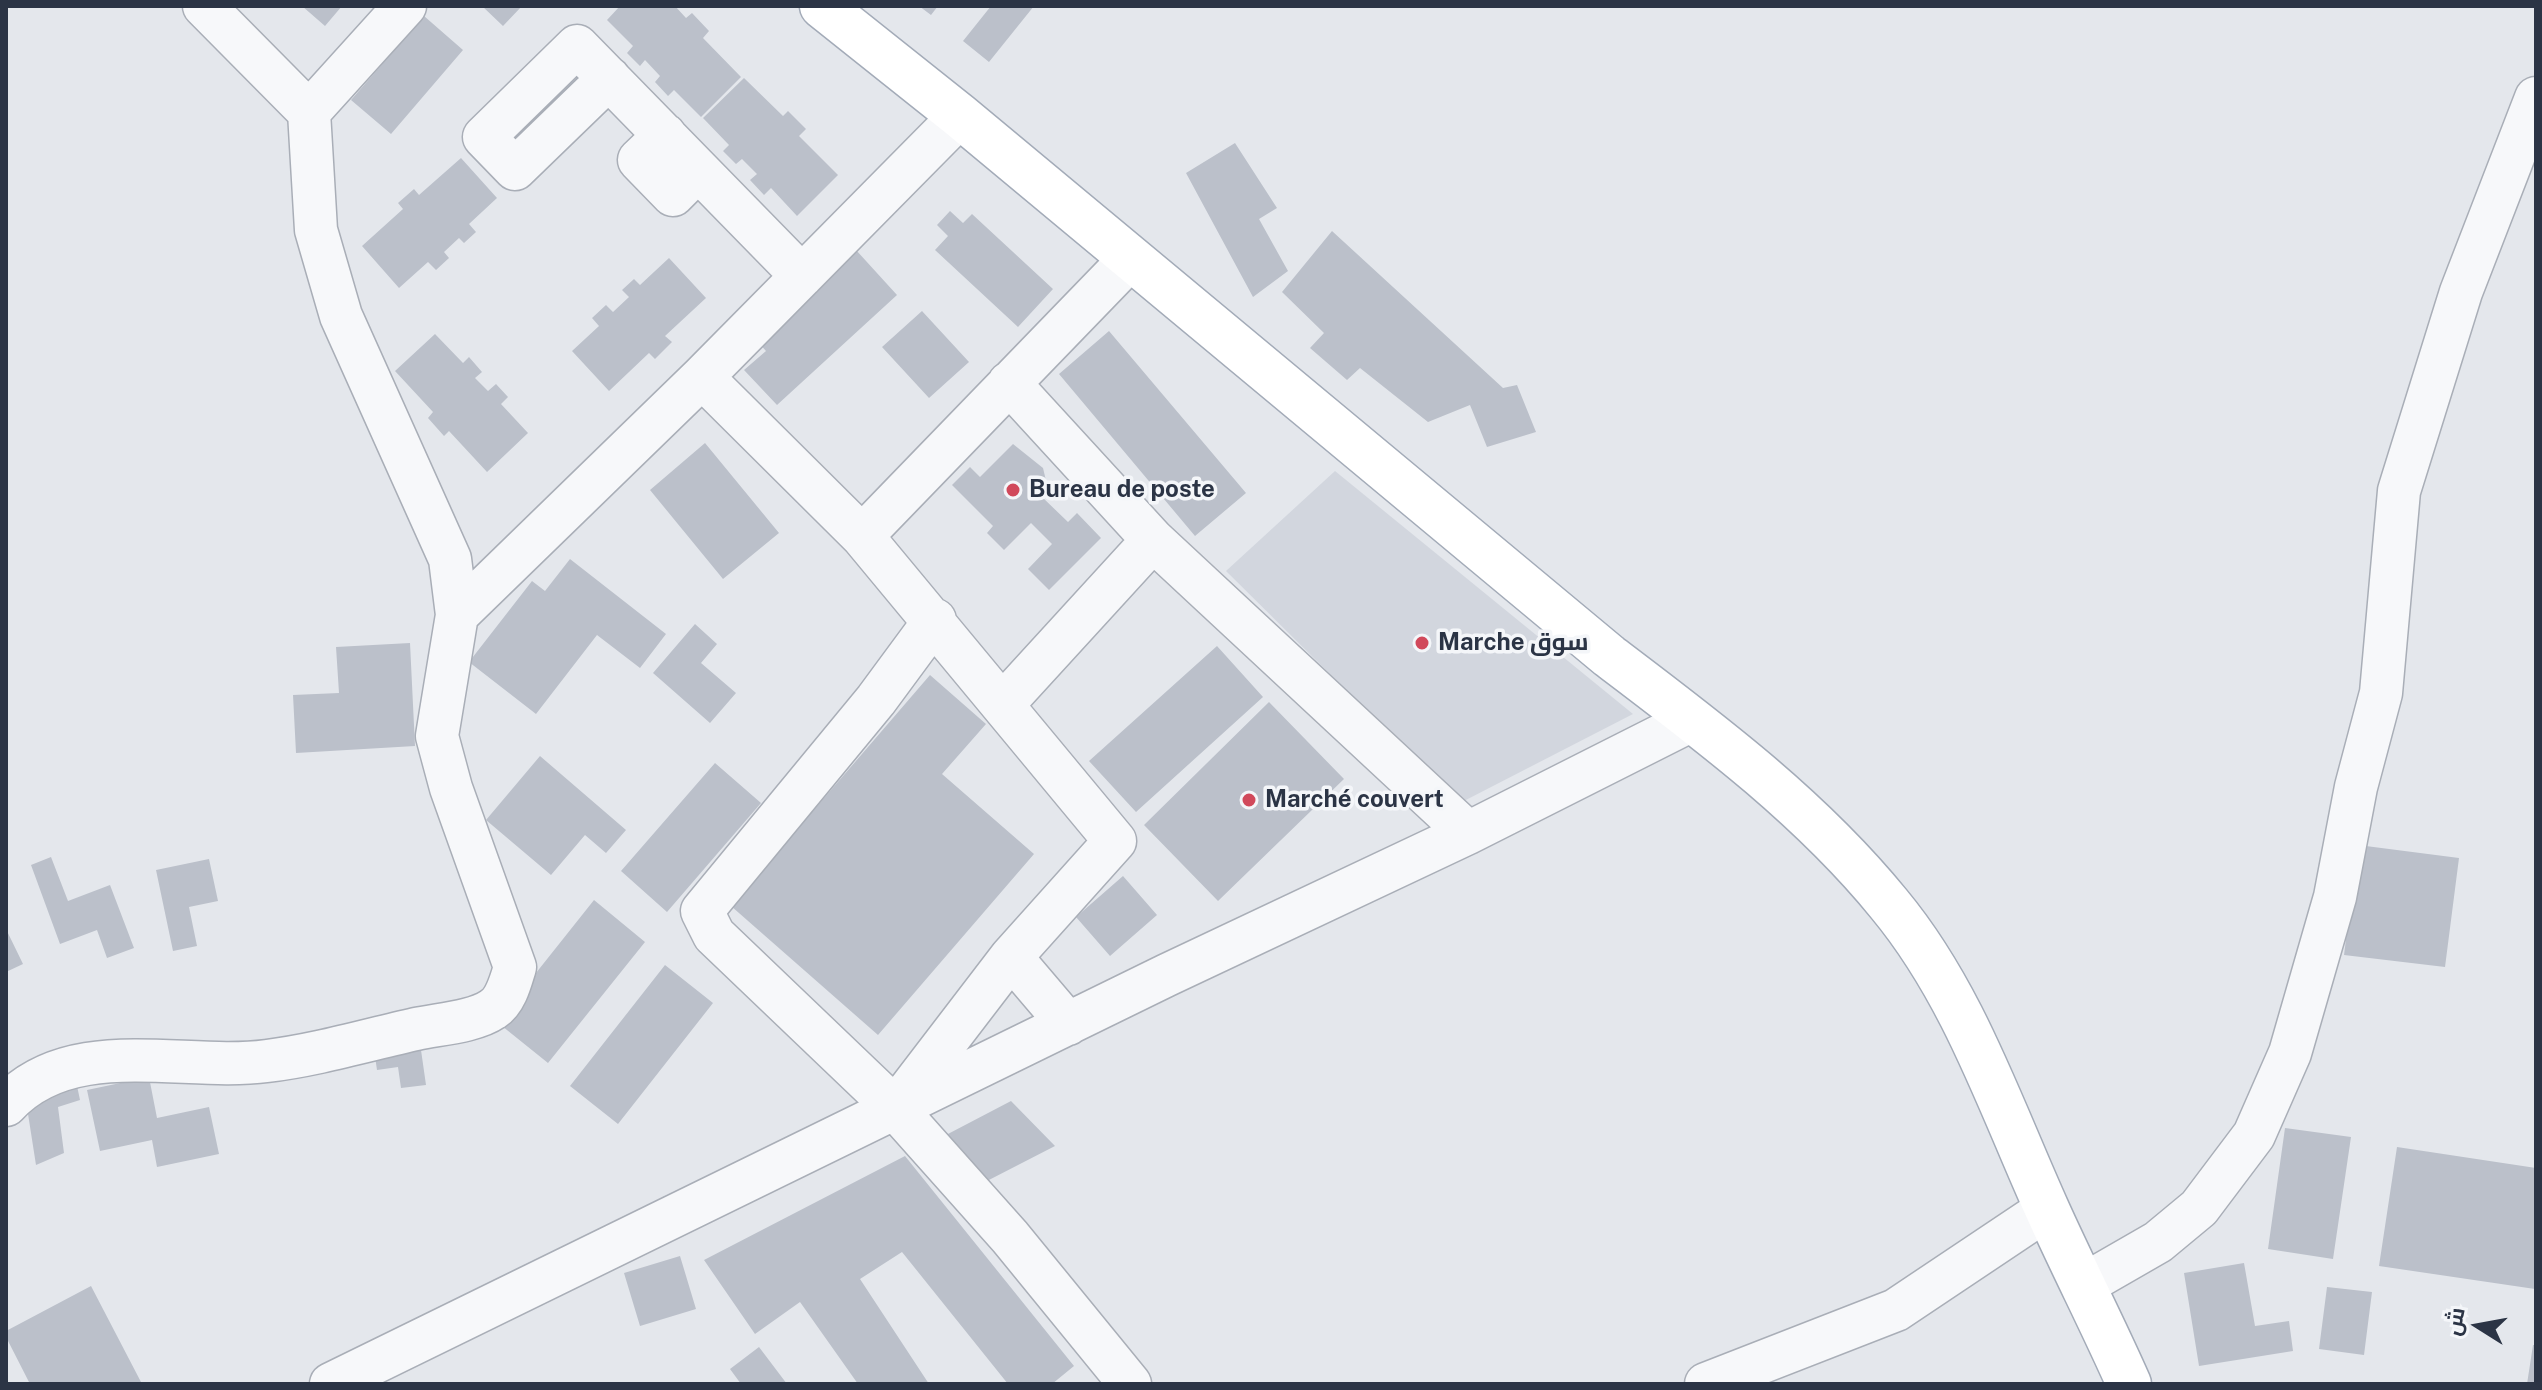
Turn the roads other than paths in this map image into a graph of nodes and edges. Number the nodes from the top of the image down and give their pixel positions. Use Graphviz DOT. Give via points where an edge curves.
graph roads {
  1 [pos="204,6"];
  2 [pos="405,6"];
  3 [pos="822,6"];
  4 [pos="609,78"];
  5 [pos="2536,98"];
  6 [pos="309,112"];
  7 [pos="960,116"];
  8 [pos="1131,258"];
  9 [pos="802,276"];
  10 [pos="702,377"];
  11 [pos="1009,383"];
  12 [pos="862,536"];
  13 [pos="1153,540"];
  14 [pos="457,615"];
  15 [pos="935,620"];
  16 [pos="1003,704"];
  17 [pos="1692,720"];
  18 [pos="1468,833"];
  19 [pos="1011,957"];
  20 [pos="1068,1024"];
  21 [pos="6,1105"];
  22 [pos="895,1108"];
  23 [pos="2047,1209"];
  24 [pos="2085,1284"];
  25 [pos="331,1384"];
  26 [pos="1130,1384"];
  27 [pos="1706,1384"];
  28 [pos="2129,1384"];
  1 -- 6 [label="street"];
  2 -- 6 [label="street"];
  3 -- 7 [label="main road"];
  4 -- 9 [label="street" via="665,135 639,160 664,186 673,195 698,170"];
  5 -- 24 [label="street" via="2461,292 2399,491 2381,693 2335,897 2290,1053 2254,1135 2199,1208 2158,1242"];
  6 -- 14 [label="street" via="316,230 328,273 341,316 450,559"];
  7 -- 8 [label="main road"];
  7 -- 9 [label="street"];
  8 -- 11 [label="street"];
  8 -- 17 [label="main road"];
  9 -- 10 [label="street"];
  10 -- 12 [label="street"];
  10 -- 14 [label="street"];
  11 -- 12 [label="street"];
  11 -- 13 [label="street"];
  12 -- 15 [label="street"];
  13 -- 16 [label="street"];
  13 -- 18 [label="street"];
  14 -- 21 [label="street" via="437,736 515,967 494,1009 266,1061 140,1059 59,1070 24,1086"];
  15 -- 16 [label="street"];
  15 -- 22 [label="street" via="702,911 732,954"];
  16 -- 19 [label="street" via="1115,841"];
  17 -- 18 [label="street"];
  17 -- 23 [label="main road" via="1839,846 1891,905 1933,965 1971,1036"];
  18 -- 20 [label="street"];
  19 -- 20 [label="street"];
  19 -- 22 [label="street"];
  20 -- 22 [label="street"];
  22 -- 25 [label="street"];
  22 -- 26 [label="street"];
  23 -- 24 [label="main road"];
  23 -- 27 [label="street" via="1896,1310"];
  24 -- 28 [label="main road"];
}
